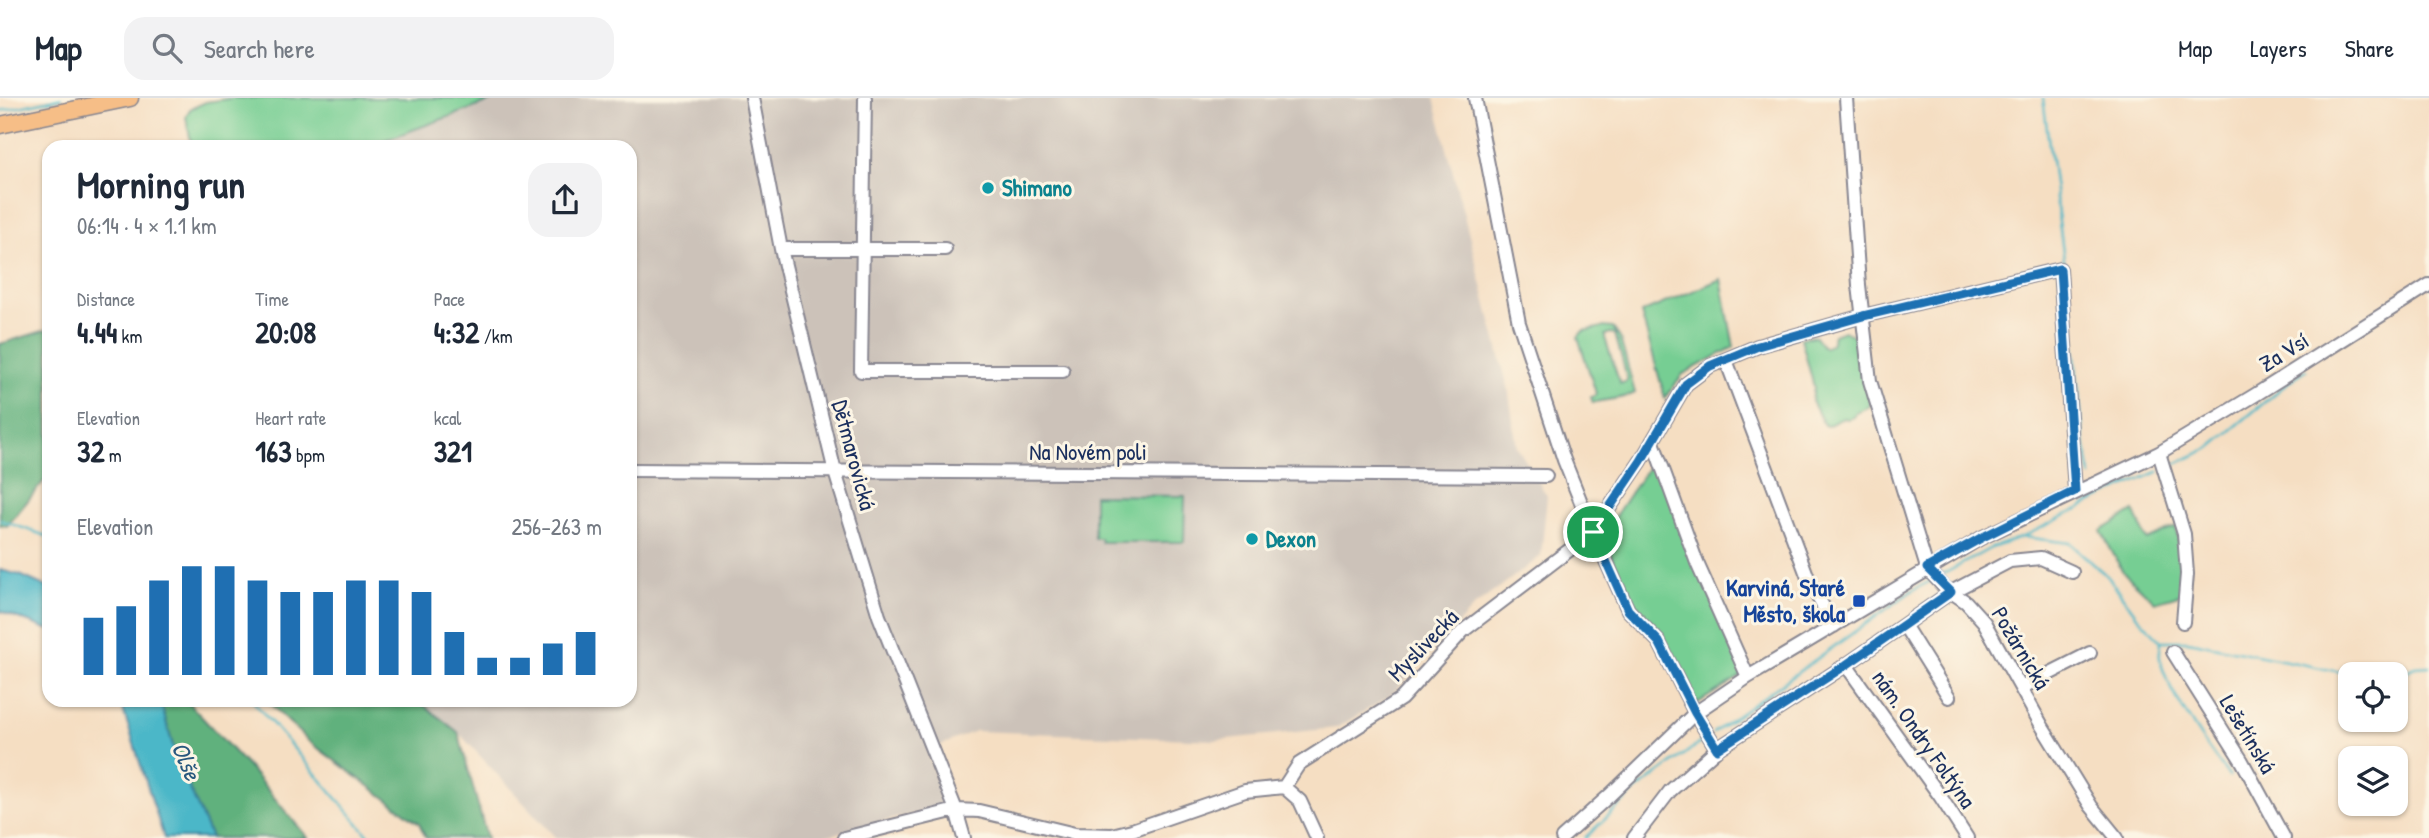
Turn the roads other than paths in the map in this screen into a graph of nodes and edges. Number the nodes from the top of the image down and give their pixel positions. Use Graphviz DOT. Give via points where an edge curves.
graph roads {
  1 [pos="130,98"];
  2 [pos="752,98"];
  3 [pos="865,98"];
  4 [pos="1475,98"];
  5 [pos="1846,98"];
  6 [pos="0,125"];
  7 [pos="945,248"];
  8 [pos="781,249"];
  9 [pos="863,249"];
  10 [pos="2429,285"];
  11 [pos="1863,316"];
  12 [pos="1726,360"];
  13 [pos="1063,371"];
  14 [pos="1653,442"];
  15 [pos="2159,453"];
  16 [pos="637,470"];
  17 [pos="835,472"];
  18 [pos="1546,476"];
  19 [pos="2081,489"];
  20 [pos="1593,532"];
  21 [pos="2072,572"];
  22 [pos="1934,576"];
  23 [pos="1951,592"];
  24 [pos="2183,622"];
  25 [pos="1904,625"];
  26 [pos="1834,626"];
  27 [pos="2173,652"];
  28 [pos="2090,653"];
  29 [pos="1846,665"];
  30 [pos="1748,677"];
  31 [pos="2021,688"];
  32 [pos="1949,697"];
  33 [pos="1695,713"];
  34 [pos="1713,741"];
  35 [pos="1284,787"];
  36 [pos="956,810"];
  37 [pos="1134,834"];
  38 [pos="844,838"];
  39 [pos="964,838"];
  40 [pos="1317,838"];
  41 [pos="1562,838"];
  42 [pos="1634,838"];
  43 [pos="1967,838"];
  44 [pos="2117,838"];
  45 [pos="2284,838"];
  1 -- 6 [label="main road"];
  2 -- 8 [label="street, Dětmarovická"];
  3 -- 9 [label="street"];
  4 -- 20 [label="street" via="1519,323"];
  5 -- 11 [label="street"];
  7 -- 9 [label="street"];
  8 -- 9 [label="street"];
  8 -- 17 [label="street, Dětmarovická"];
  9 -- 13 [label="street" via="861,371"];
  10 -- 15 [label="street, Za Vsí"];
  11 -- 12 [label="street, Myslivecká" via="1758,346"];
  11 -- 19 [label="street, Myslivecká" via="2060,269"];
  11 -- 22 [label="street" via="1870,381"];
  12 -- 14 [label="street, Myslivecká" via="1686,384"];
  12 -- 26 [label="street" via="1810,583"];
  14 -- 20 [label="street, Myslivecká"];
  14 -- 30 [label="street" via="1697,563"];
  15 -- 19 [label="street, Za Vsí"];
  15 -- 24 [label="street" via="2184,534"];
  16 -- 17 [label="street, Na Novém poli"];
  17 -- 18 [label="street, Na Novém poli"];
  17 -- 36 [label="street, Dětmarovická" via="879,616"];
  19 -- 22 [label="street" via="1981,538"];
  20 -- 33 [label="street" via="1628,610 1659,642"];
  20 -- 35 [label="street, Myslivecká" via="1463,631 1401,699 1299,764"];
  21 -- 23 [label="street, nám. Ondry Foltýna" via="2041,558 2010,561"];
  22 -- 23 [label="street, Požárnická"];
  22 -- 26 [label="street"];
  23 -- 25 [label="street, nám. Ondry Foltýna"];
  23 -- 31 [label="street, Požárnická" via="1984,622"];
  25 -- 29 [label="street, nám. Ondry Foltýna"];
  25 -- 32 [label="street, nám. Ondry Foltýna"];
  26 -- 30 [label="street"];
  27 -- 45 [label="street, Lešetínská"];
  28 -- 31 [label="street"];
  29 -- 34 [label="street, nám. Ondry Foltýna"];
  29 -- 43 [label="street, nám. Ondry Foltýna"];
  30 -- 33 [label="street"];
  31 -- 44 [label="street, Požárnická" via="2091,806"];
  33 -- 34 [label="street"];
  33 -- 41 [label="street"];
  34 -- 42 [label="street, nám. Ondry Foltýna"];
  35 -- 37 [label="street" via="1245,791"];
  35 -- 40 [label="street" via="1300,801"];
  36 -- 37 [label="street" via="979,811 1075,834"];
  36 -- 38 [label="street"];
  36 -- 39 [label="street"];
}
